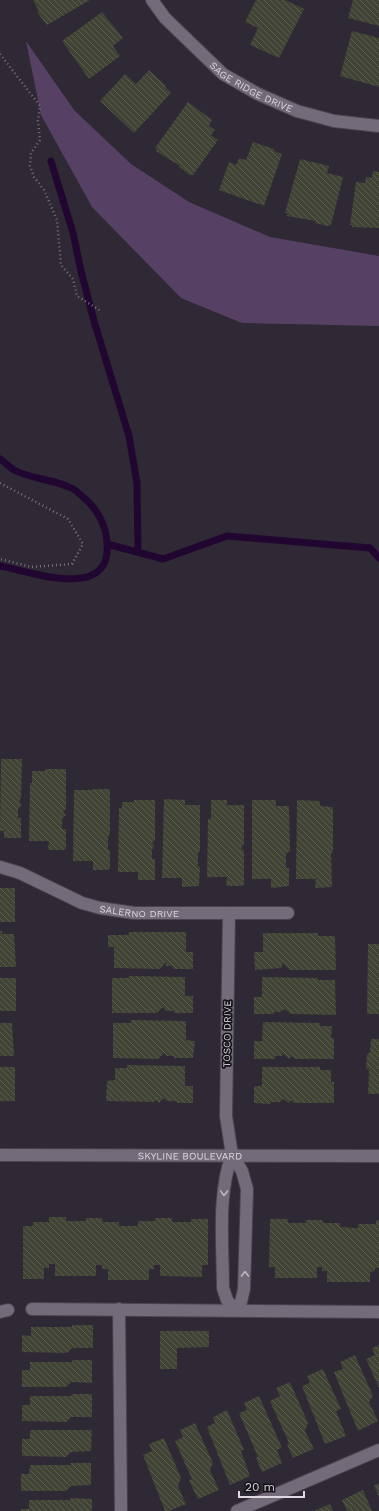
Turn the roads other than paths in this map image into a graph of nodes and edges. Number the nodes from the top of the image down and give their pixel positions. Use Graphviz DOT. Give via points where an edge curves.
graph roads {
  1 [pos="152,0"];
  2 [pos="379,126"];
  3 [pos="0,867"];
  4 [pos="229,913"];
  5 [pos="288,913"];
  6 [pos="0,1155"];
  7 [pos="232,1155"];
  8 [pos="379,1156"];
  9 [pos="32,1309"];
  10 [pos="119,1309"];
  11 [pos="234,1310"];
  12 [pos="379,1312"];
  13 [pos="379,1450"];
  14 [pos="121,1511"];
  15 [pos="237,1511"];
  1 -- 2 [label="street, SAGE RIDGE DRIVE" via="165,18 222,74 258,94 297,111 334,121"];
  3 -- 4 [label="street, SALERNO DRIVE" via="20,873 82,903 100,908 134,913"];
  4 -- 5 [label="street, SALERNO DRIVE"];
  4 -- 7 [label="street, TOSCO DRIVE" via="226,1116"];
  6 -- 7 [label="street, SKYLINE BOULEVARD"];
  7 -- 8 [label="street, SKYLINE BOULEVARD"];
  7 -- 11 [label="street, one-way" via="226,1171 224,1188 223,1288"];
  11 -- 7 [label="street, one-way" via="241,1302 244,1290 247,1189 242,1171"];
  9 -- 10 [label="street"];
  10 -- 11 [label="street"];
  10 -- 14 [label="street"];
  11 -- 12 [label="street"];
  13 -- 15 [label="street"];
}
